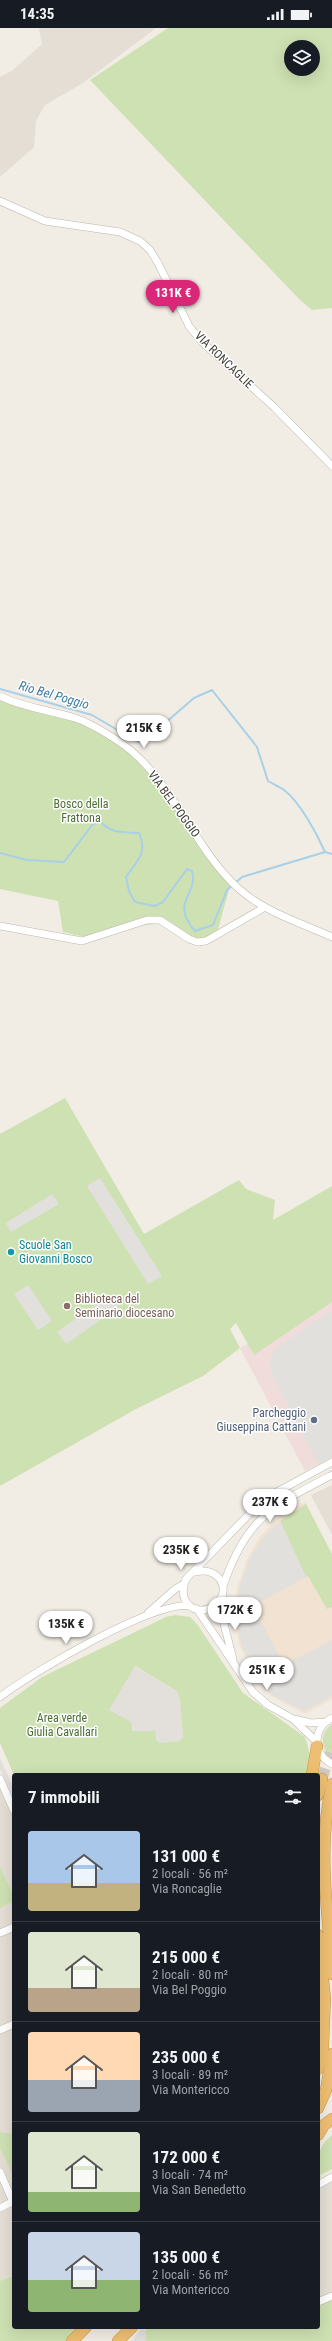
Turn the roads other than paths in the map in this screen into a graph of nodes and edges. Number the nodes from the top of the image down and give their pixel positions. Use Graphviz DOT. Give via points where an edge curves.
graph roads {
  1 [pos="0,201"];
  2 [pos="332,466"];
  3 [pos="0,696"];
  4 [pos="265,907"];
  5 [pos="0,926"];
  6 [pos="332,938"];
  7 [pos="332,1462"];
  8 [pos="332,1475"];
  9 [pos="195,1572"];
  10 [pos="184,1584"];
  11 [pos="223,1590"];
  12 [pos="193,1608"];
  13 [pos="145,1616"];
  14 [pos="236,1669"];
  15 [pos="0,1697"];
  16 [pos="332,1718"];
  17 [pos="293,1719"];
  18 [pos="325,1722"];
  19 [pos="317,1743"];
  20 [pos="332,1764"];
  21 [pos="0,1779"];
  22 [pos="322,1779"];
  23 [pos="12,1806"];
  24 [pos="329,1915"];
  25 [pos="12,1928"];
  26 [pos="332,1931"];
  27 [pos="0,1933"];
  28 [pos="320,1956"];
  29 [pos="332,1974"];
  30 [pos="12,2025"];
  31 [pos="0,2030"];
  32 [pos="332,2054"];
  33 [pos="320,2059"];
  34 [pos="320,2104"];
  35 [pos="332,2119"];
  36 [pos="320,2132"];
  37 [pos="0,2172"];
  38 [pos="332,2177"];
  39 [pos="320,2184"];
  40 [pos="12,2200"];
  41 [pos="12,2202"];
  42 [pos="0,2208"];
  43 [pos="332,2296"];
  44 [pos="320,2301"];
  45 [pos="84,2329"];
  46 [pos="130,2329"];
  47 [pos="72,2341"];
  48 [pos="118,2341"];
  1 -- 2 [label="street, VIA RONCAGLIE" via="45,221 120,232 140,241 150,250 158,263 189,326 202,342 274,407"];
  3 -- 4 [label="street, VIA BEL POGGIO" via="19,705 77,719 110,737 137,756 159,781 229,879"];
  4 -- 5 [label="street" via="206,941 197,942 160,920 146,920 82,941"];
  4 -- 6 [label="street, VIA BEL POGGIO"];
  7 -- 9 [label="street" via="273,1494 257,1506"];
  8 -- 11 [label="street" via="290,1497 252,1527 236,1551"];
  9 -- 10 [label="street"];
  9 -- 11 [label="street" via="212,1572 221,1581"];
  10 -- 12 [label="street" via="184,1596"];
  10 -- 13 [label="street"];
  11 -- 12 [label="street" via="216,1606 204,1610"];
  11 -- 14 [label="street" via="223,1620"];
  12 -- 13 [label="street" via="181,1604"];
  12 -- 14 [label="street"];
  13 -- 15 [label="street" via="37,1672"];
  14 -- 17 [label="street" via="253,1692"];
  16 -- 18 [label="street"];
  17 -- 18 [label="street" via="311,1723"];
  17 -- 19 [label="street"];
  18 -- 19 [label="street" via="320,1727"];
  19 -- 20 [label="street" via="323,1758"];
  19 -- 22 [label="highway"];
  21 -- 23 [label="street"];
  22 -- 24 [label="highway" via="324,1861"];
  24 -- 26 [label="highway"];
  24 -- 29 [label="highway"];
  25 -- 27 [label="street"];
  28 -- 33 [label="highway" via="324,1998 323,2046"];
  30 -- 31 [label="street"];
  32 -- 34 [label="highway" via="326,2090"];
  35 -- 36 [label="highway"];
  37 -- 40 [label="street"];
  38 -- 39 [label="street"];
  41 -- 42 [label="street"];
  43 -- 44 [label="street"];
  45 -- 47 [label="highway"];
  46 -- 48 [label="highway"];
}
